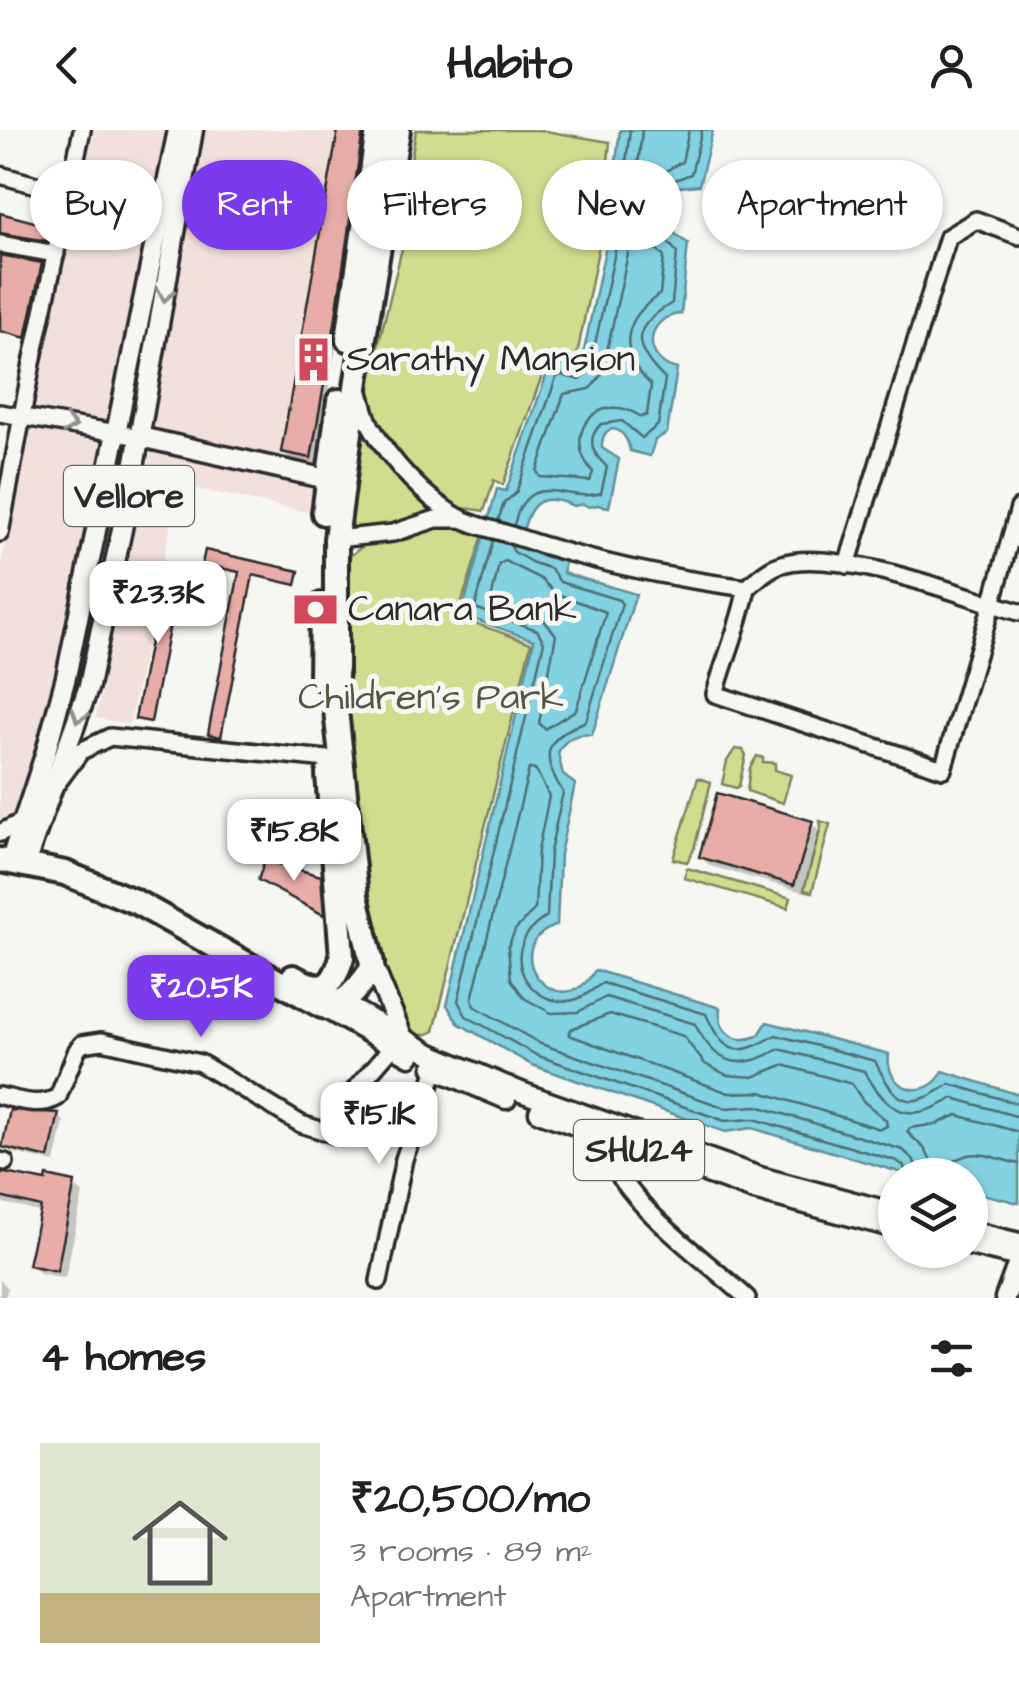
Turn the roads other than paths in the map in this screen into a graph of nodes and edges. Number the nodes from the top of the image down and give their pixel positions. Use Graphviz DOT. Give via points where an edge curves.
graph roads {
  1 [pos="82,130"];
  2 [pos="178,130"];
  3 [pos="193,130"];
  4 [pos="378,130"];
  5 [pos="398,130"];
  6 [pos="76,160"];
  7 [pos="0,175"];
  8 [pos="30,183"];
  9 [pos="1019,236"];
  10 [pos="0,244"];
  11 [pos="57,250"];
  12 [pos="56,254"];
  13 [pos="357,380"];
  14 [pos="0,412"];
  15 [pos="22,416"];
  16 [pos="114,432"];
  17 [pos="140,437"];
  18 [pos="327,479"];
  19 [pos="4,492"];
  20 [pos="1019,508"];
  21 [pos="462,518"];
  22 [pos="0,533"];
  23 [pos="336,539"];
  24 [pos="848,565"];
  25 [pos="748,588"];
  26 [pos="992,604"];
  27 [pos="1019,612"];
  28 [pos="327,759"];
  29 [pos="54,786"];
  30 [pos="24,823"];
  31 [pos="8,849"];
  32 [pos="342,957"];
  33 [pos="372,964"];
  34 [pos="310,993"];
  35 [pos="348,1003"];
  36 [pos="398,1042"];
  37 [pos="436,1069"];
  38 [pos="0,1096"];
  39 [pos="598,1135"];
  40 [pos="878,1208"];
  41 [pos="878,1223"];
  42 [pos="988,1235"];
  43 [pos="1019,1243"];
  44 [pos="988,1251"];
  45 [pos="1019,1259"];
  46 [pos="380,1281"];
  47 [pos="747,1298"];
  48 [pos="1005,1298"];
  1 -- 6 [label="street"];
  2 -- 16 [label="main road"];
  3 -- 17 [label="main road, Vellore, one-way"];
  4 -- 18 [label="highway"];
  5 -- 13 [label="highway"];
  7 -- 8 [label="street"];
  9 -- 24 [label="street" via="976,220 948,237"];
  10 -- 12 [label="street"];
  11 -- 12 [label="street"];
  12 -- 15 [label="street"];
  13 -- 21 [label="street" via="369,424 396,460"];
  13 -- 23 [label="highway"];
  14 -- 15 [label="street"];
  15 -- 16 [label="street, one-way"];
  15 -- 19 [label="street"];
  16 -- 17 [label="street"];
  16 -- 30 [label="main road" via="66,677"];
  17 -- 18 [label="main road"];
  17 -- 29 [label="main road, Vellore, one-way" via="89,686"];
  18 -- 28 [label="highway" via="321,702"];
  19 -- 22 [label="street"];
  20 -- 26 [label="street"];
  21 -- 23 [label="street"];
  21 -- 25 [label="street" via="566,554 672,579"];
  23 -- 33 [label="highway" via="336,710 356,896"];
  24 -- 25 [label="street" via="779,565"];
  24 -- 26 [label="street"];
  25 -- 26 [label="street" via="715,694 943,769"];
  26 -- 27 [label="street"];
  28 -- 29 [label="street" via="110,737 81,750"];
  28 -- 32 [label="highway"];
  29 -- 30 [label="street"];
  29 -- 31 [label="main road, Vellore"];
  30 -- 31 [label="main road"];
  31 -- 34 [label="highway" via="136,902"];
  32 -- 34 [label="highway" via="332,980"];
  32 -- 35 [label="main road"];
  33 -- 35 [label="highway"];
  33 -- 36 [label="main road"];
  34 -- 35 [label="highway" via="330,1007"];
  34 -- 36 [label="main road, SHU24"];
  35 -- 36 [label="main road" via="363,1022"];
  36 -- 37 [label="main road, SHU24"];
  36 -- 38 [label="street" via="354,1091 336,1136 301,1124 200,1063 102,1041 77,1050 52,1102"];
  36 -- 40 [label="main road, SHU24" via="598,1121 760,1177"];
  37 -- 39 [label="main road, SHU24"];
  37 -- 46 [label="street" via="404,1159"];
  39 -- 41 [label="main road, SHU24" via="754,1190"];
  39 -- 47 [label="street" via="642,1205"];
  42 -- 43 [label="main road"];
  44 -- 45 [label="main road"];
  45 -- 48 [label="main road"];
}
